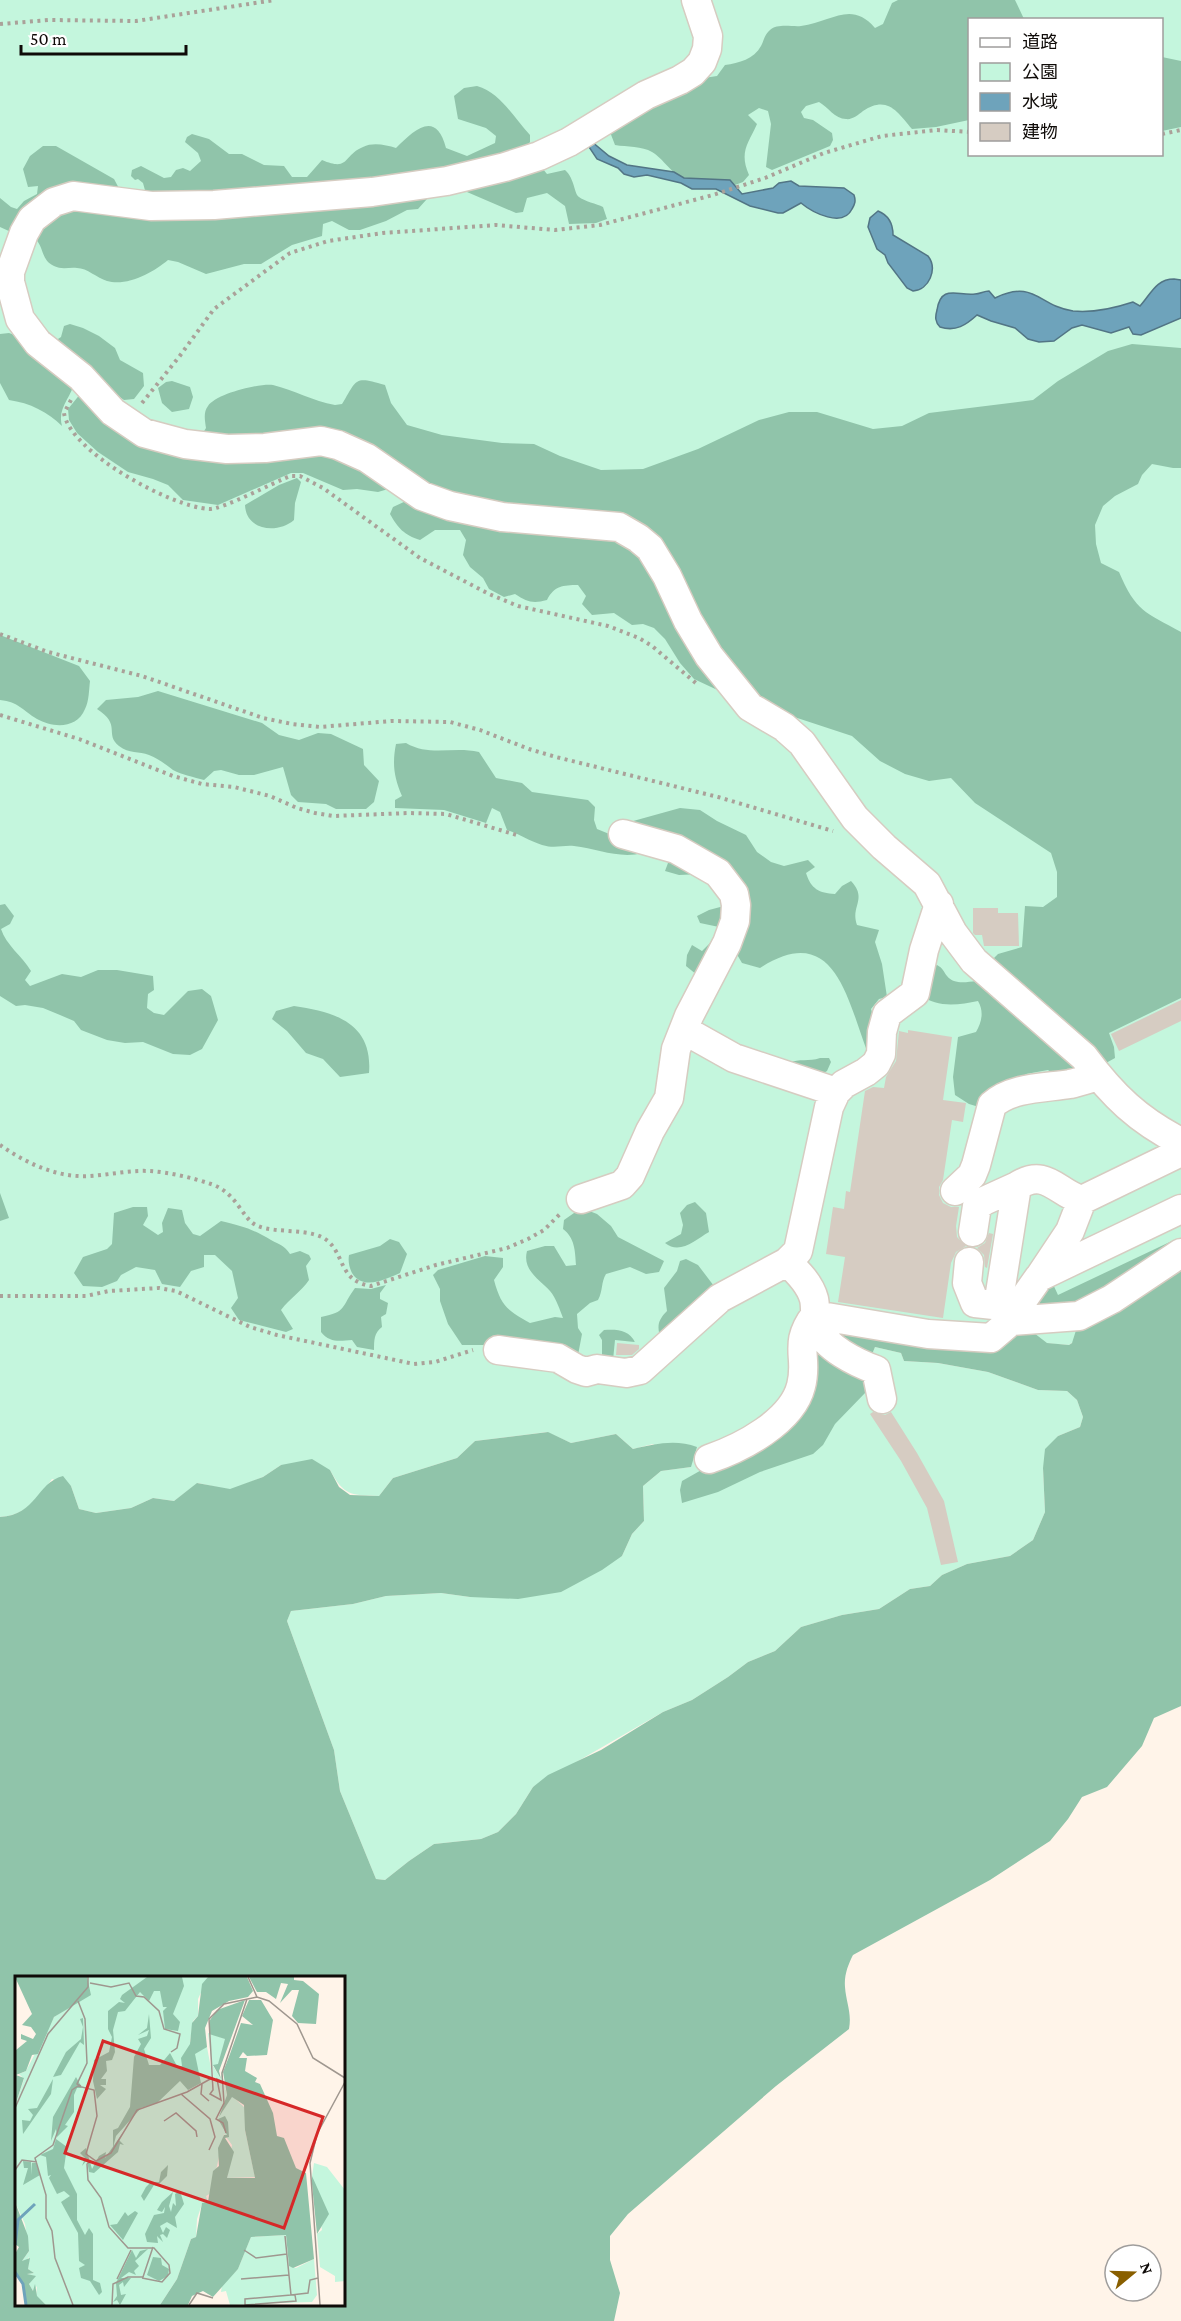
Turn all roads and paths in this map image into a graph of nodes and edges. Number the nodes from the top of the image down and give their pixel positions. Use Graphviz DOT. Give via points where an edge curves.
graph roads {
  1 [pos="275,0"];
  2 [pos="696,0"];
  3 [pos="0,24"];
  4 [pos="1181,130"];
  5 [pos="968,132"];
  6 [pos="1163,134"];
  7 [pos="5,272"];
  8 [pos="81,377"];
  9 [pos="139,405"];
  10 [pos="0,634"];
  11 [pos="705,688"];
  12 [pos="0,715"];
  13 [pos="836,832"];
  14 [pos="623,834"];
  15 [pos="520,836"];
  16 [pos="939,904"];
  17 [pos="684,1030"];
  18 [pos="1098,1076"];
  19 [pos="836,1092"];
  20 [pos="1181,1142"];
  21 [pos="0,1145"];
  22 [pos="1181,1152"];
  23 [pos="1017,1186"];
  24 [pos="955,1191"];
  25 [pos="581,1199"];
  26 [pos="1082,1200"];
  27 [pos="1181,1209"];
  28 [pos="973,1233"];
  29 [pos="1181,1253"];
  30 [pos="787,1262"];
  31 [pos="969,1262"];
  32 [pos="1039,1277"];
  33 [pos="0,1296"];
  34 [pos="1008,1312"];
  35 [pos="815,1315"];
  36 [pos="498,1350"];
  37 [pos="882,1399"];
  38 [pos="709,1459"];
  1 -- 3 [label="path" via="136,21"];
  2 -- 7 [label="street" via="708,36 702,62 693,72 539,156 447,182 372,192 151,206 73,196 54,202 32,219"];
  4 -- 6 [label="path"];
  5 -- 9 [label="path" via="937,130 872,138 733,189 600,225 555,230 486,225 383,233 328,241 300,250 282,257 214,309"];
  7 -- 8 [label="street" via="28,332"];
  8 -- 11 [label="path" via="78,391 64,413 65,422 93,452 145,488 210,509 290,476 300,476 369,519 420,558 518,606 608,626 639,638"];
  8 -- 16 [label="street" via="113,412 144,433 185,444 227,449 321,441 367,458 422,496 450,506 502,517 619,527 638,538 650,548 709,656 738,693 750,707 802,743 855,818 918,874"];
  10 -- 13 [label="path" via="48,652 142,676 263,718 320,727 392,721 450,722 556,757 718,797"];
  12 -- 15 [label="path" via="173,776 270,796 315,813 446,814"];
  14 -- 17 [label="street" via="676,849 718,873 734,894 735,921 727,943"];
  16 -- 18 [label="street" via="953,933 974,961 1084,1057"];
  16 -- 19 [label="street" via="915,993 887,1014 882,1054 876,1064"];
  17 -- 19 [label="street" via="734,1058"];
  17 -- 25 [label="street" via="676,1049 669,1098 630,1176 622,1185"];
  18 -- 20 [label="street" via="1136,1115"];
  18 -- 24 [label="street" via="999,1098 992,1105 972,1174"];
  19 -- 30 [label="street" via="813,1171 802,1238 798,1251"];
  21 -- 25 [label="path" via="27,1162 66,1174 152,1171 211,1184 226,1190 260,1227 323,1238 354,1280 371,1286 507,1248 544,1230"];
  22 -- 26 [label="street"];
  23 -- 26 [label="street" via="1025,1180 1039,1179"];
  23 -- 28 [label="street" via="977,1206"];
  23 -- 34 [label="street" via="1000,1293"];
  26 -- 32 [label="street" via="1070,1231"];
  27 -- 32 [label="street"];
  29 -- 34 [label="street" via="1079,1316"];
  30 -- 35 [label="street" via="803,1278 814,1299"];
  30 -- 36 [label="street" via="720,1298 640,1370 586,1372 558,1358"];
  31 -- 34 [label="street" via="967,1283 975,1303"];
  32 -- 34 [label="street" via="1020,1304"];
  33 -- 36 [label="path" via="86,1296 159,1288 176,1291 250,1328 414,1364 479,1349"];
  34 -- 35 [label="street" via="992,1338 928,1334"];
  35 -- 37 [label="street" via="824,1338 855,1363 876,1370"];
  35 -- 38 [label="street" via="807,1324 801,1344 802,1385 795,1399 759,1435"];
}
